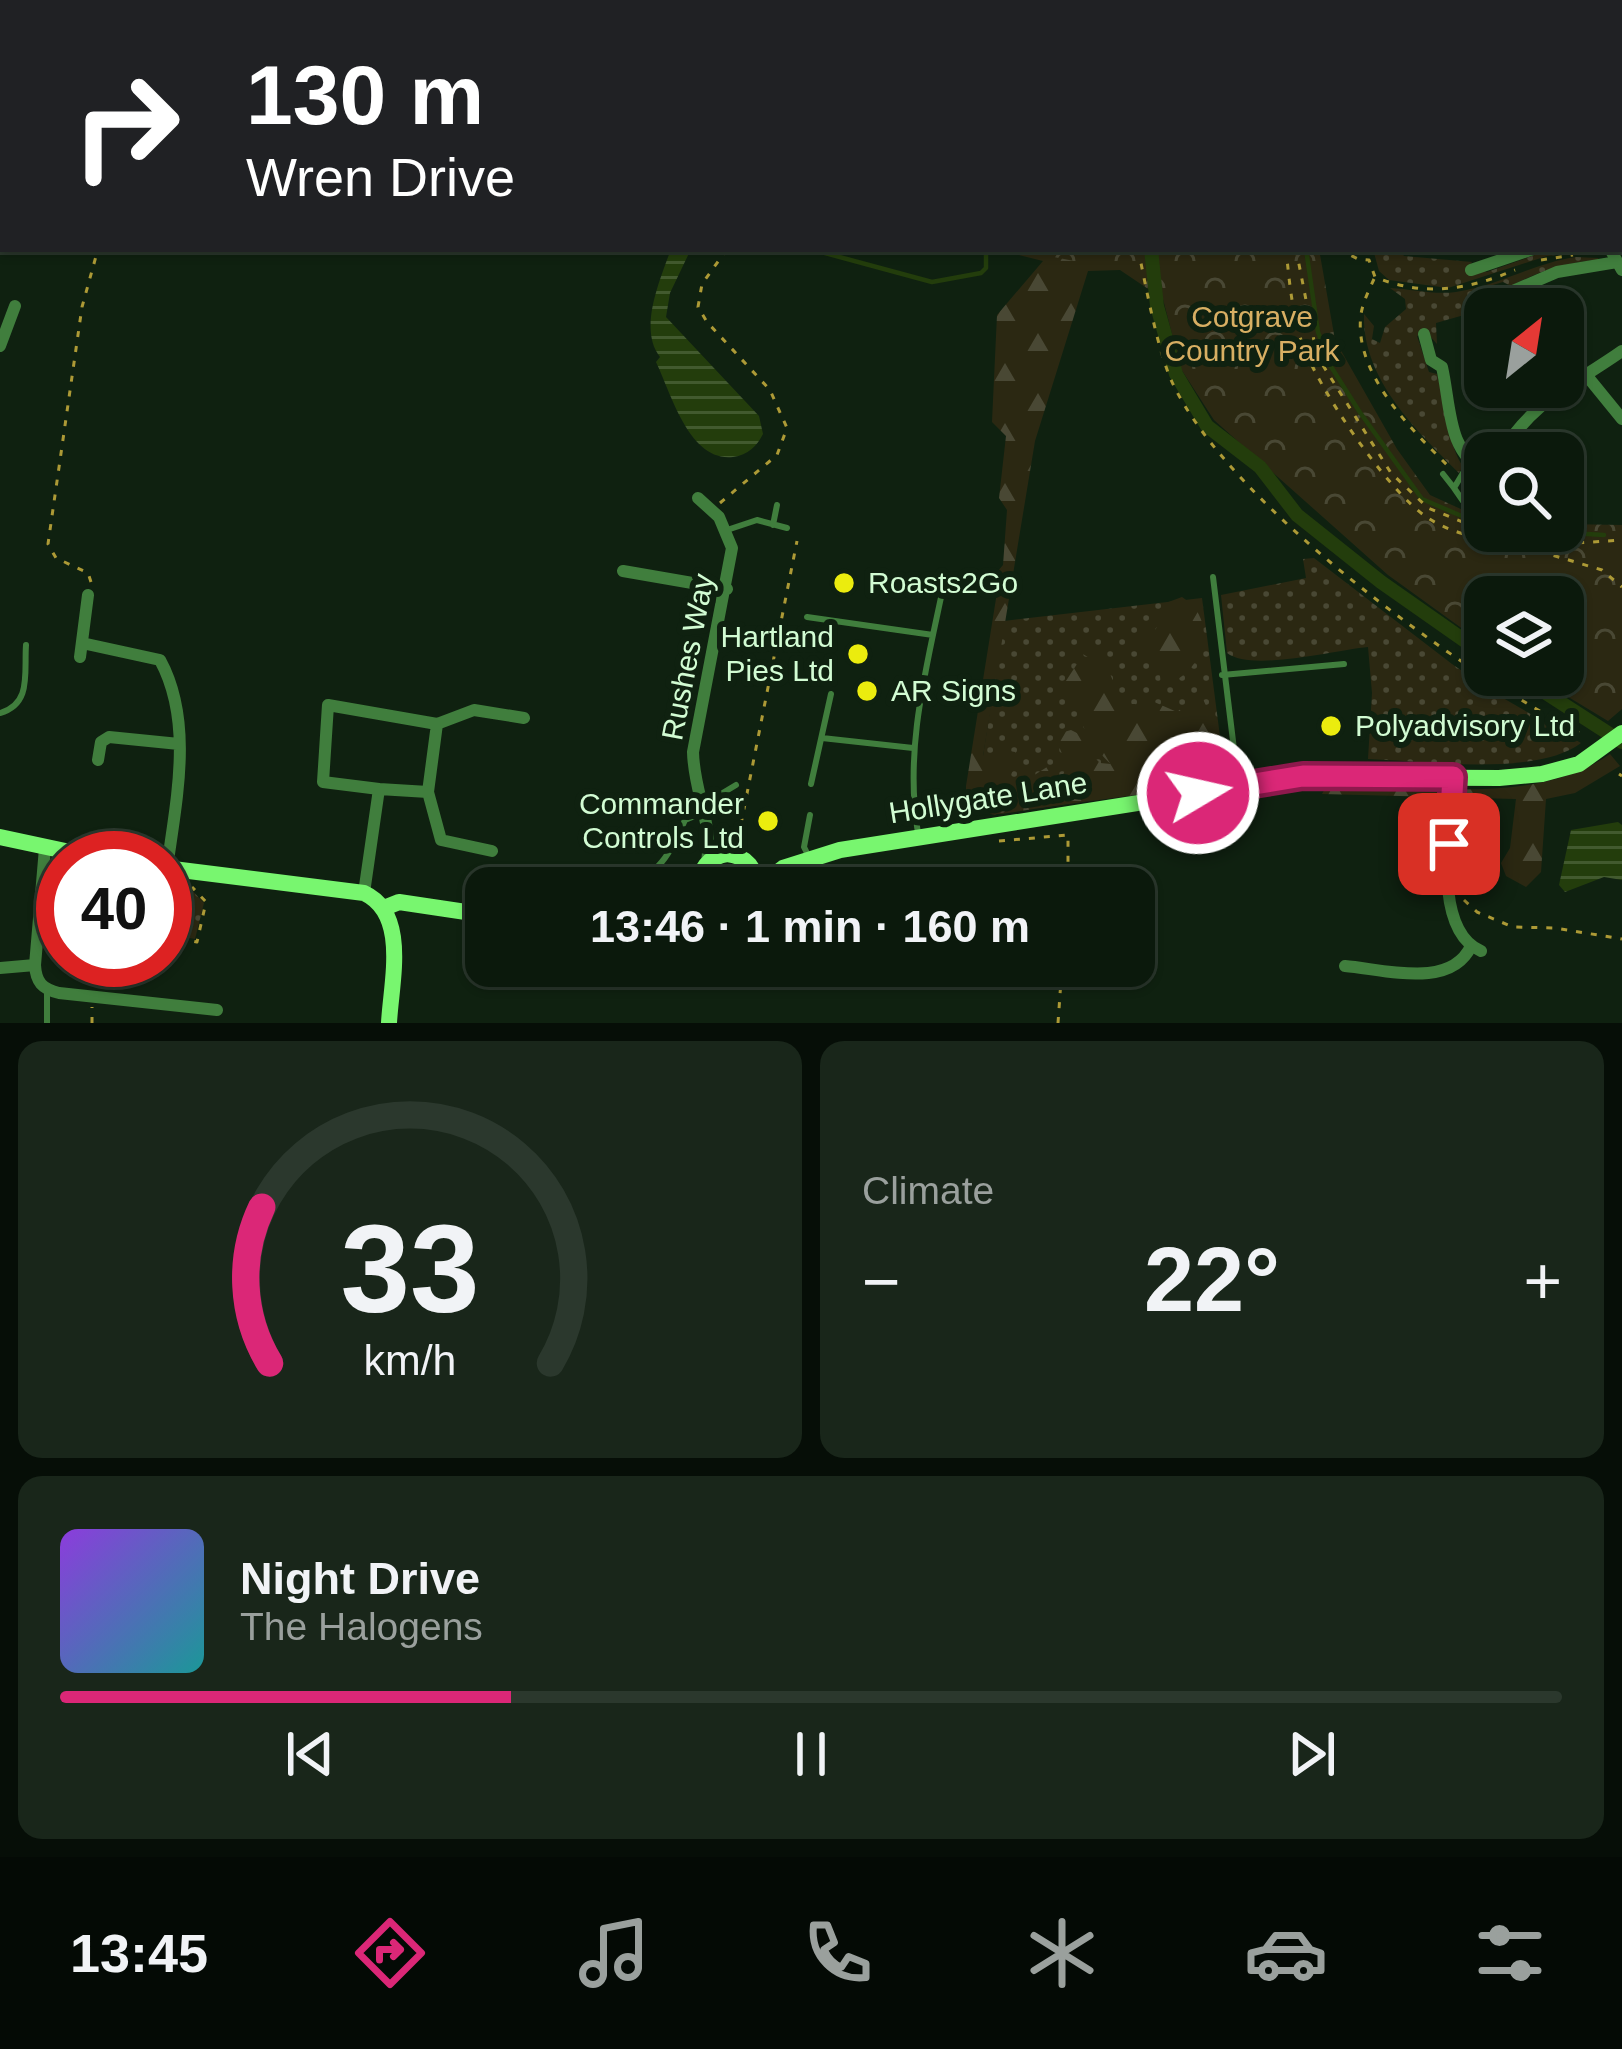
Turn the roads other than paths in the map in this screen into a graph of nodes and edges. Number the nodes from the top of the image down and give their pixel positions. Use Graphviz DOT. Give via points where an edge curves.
graph roads {
  1 [pos="1523,252"];
  2 [pos="1616,260"];
  3 [pos="1472,270"];
  4 [pos="1519,288"];
  5 [pos="15,306"];
  6 [pos="1424,334"];
  7 [pos="0,346"];
  8 [pos="1622,351"];
  9 [pos="1587,376"];
  10 [pos="1622,419"];
  11 [pos="1514,432"];
  12 [pos="1464,456"];
  13 [pos="1464,471"];
  14 [pos="1443,475"];
  15 [pos="1454,488"];
  16 [pos="698,498"];
  17 [pos="1463,501"];
  18 [pos="777,506"];
  19 [pos="773,524"];
  20 [pos="787,528"];
  21 [pos="725,532"];
  22 [pos="623,571"];
  23 [pos="1213,577"];
  24 [pos="943,588"];
  25 [pos="727,589"];
  26 [pos="88,595"];
  27 [pos="807,617"];
  28 [pos="933,635"];
  29 [pos="26,645"];
  30 [pos="1344,664"];
  31 [pos="1222,675"];
  32 [pos="831,694"];
  33 [pos="0,713"];
  34 [pos="524,718"];
  35 [pos="437,724"];
  36 [pos="1622,733"];
  37 [pos="822,738"];
  38 [pos="179,744"];
  39 [pos="913,748"];
  40 [pos="98,760"];
  41 [pos="1453,777"];
  42 [pos="811,784"];
  43 [pos="736,785"];
  44 [pos="1239,787"];
  45 [pos="379,789"];
  46 [pos="428,792"];
  47 [pos="702,806"];
  48 [pos="810,814"];
  49 [pos="176,831"];
  50 [pos="711,834"];
  51 [pos="919,835"];
  52 [pos="0,837"];
  53 [pos="36,846"];
  54 [pos="492,850"];
  55 [pos="738,856"];
  56 [pos="809,859"];
  57 [pos="659,867"];
  58 [pos="696,867"];
  59 [pos="716,867"];
  60 [pos="748,867"];
  61 [pos="779,867"];
  62 [pos="786,867"];
  63 [pos="192,872"];
  64 [pos="364,893"];
  65 [pos="384,908"];
  66 [pos="465,912"];
  67 [pos="36,952"];
  68 [pos="35,964"];
  69 [pos="1345,966"];
  70 [pos="0,968"];
  71 [pos="47,989"];
  72 [pos="217,1010"];
  73 [pos="47,1023"];
  74 [pos="389,1023"];
  1 -- 3 [label="street"];
  2 -- 4 [label="street"];
  5 -- 7 [label="street"];
  6 -- 12 [label="street" via="1431,360 1442,367"];
  8 -- 9 [label="street"];
  9 -- 10 [label="street"];
  9 -- 11 [label="street" via="1542,402"];
  13 -- 15 [label="lane"];
  14 -- 15 [label="lane"];
  15 -- 17 [label="lane"];
  16 -- 21 [label="street"];
  18 -- 19 [label="lane"];
  19 -- 20 [label="lane"];
  19 -- 21 [label="lane" via="757,520"];
  21 -- 25 [label="street, Rushes Way" via="732,548"];
  22 -- 25 [label="street"];
  23 -- 31 [label="lane"];
  24 -- 28 [label="lane"];
  25 -- 47 [label="street, Rushes Way" via="693,752"];
  26 -- 38 [label="street" via="81,650 160,660 172,681"];
  27 -- 28 [label="lane"];
  28 -- 39 [label="lane"];
  29 -- 33 [label="lane" via="23,699"];
  30 -- 31 [label="lane"];
  31 -- 44 [label="lane"];
  32 -- 37 [label="lane"];
  34 -- 35 [label="street" via="475,710"];
  35 -- 45 [label="street" via="328,705 323,782"];
  35 -- 46 [label="street"];
  36 -- 41 [label="street, Hollygate Lane" via="1579,764 1542,774"];
  37 -- 39 [label="lane"];
  37 -- 42 [label="lane"];
  38 -- 40 [label="street" via="109,736"];
  38 -- 49 [label="street"];
  39 -- 51 [label="lane"];
  41 -- 44 [label="street, Hollygate Lane" via="1303,776"];
  41 -- 69 [label="street" via="1449,902 1476,949 1442,972"];
  43 -- 47 [label="lane"];
  44 -- 51 [label="street, Hollygate Lane"];
  45 -- 46 [label="street"];
  45 -- 64 [label="street"];
  46 -- 54 [label="street" via="441,840"];
  47 -- 50 [label="street, Rushes Way"];
  47 -- 57 [label="lane"];
  48 -- 56 [label="lane"];
  50 -- 55 [label="street"];
  50 -- 58 [label="street"];
  51 -- 56 [label="street, Hollygate Lane"];
  52 -- 53 [label="street"];
  55 -- 59 [label="street, Hollygate Lane"];
  55 -- 60 [label="street, Hollygate Lane"];
  55 -- 61 [label="street, Hollygate Lane"];
  56 -- 62 [label="street, Hollygate Lane"];
  63 -- 64 [label="street"];
  64 -- 65 [label="street"];
  65 -- 66 [label="street" via="399,902"];
  65 -- 74 [label="street" via="393,938"];
  67 -- 68 [label="street"];
  68 -- 70 [label="street"];
  68 -- 71 [label="street"];
  71 -- 72 [label="street"];
  71 -- 73 [label="lane"];
}
